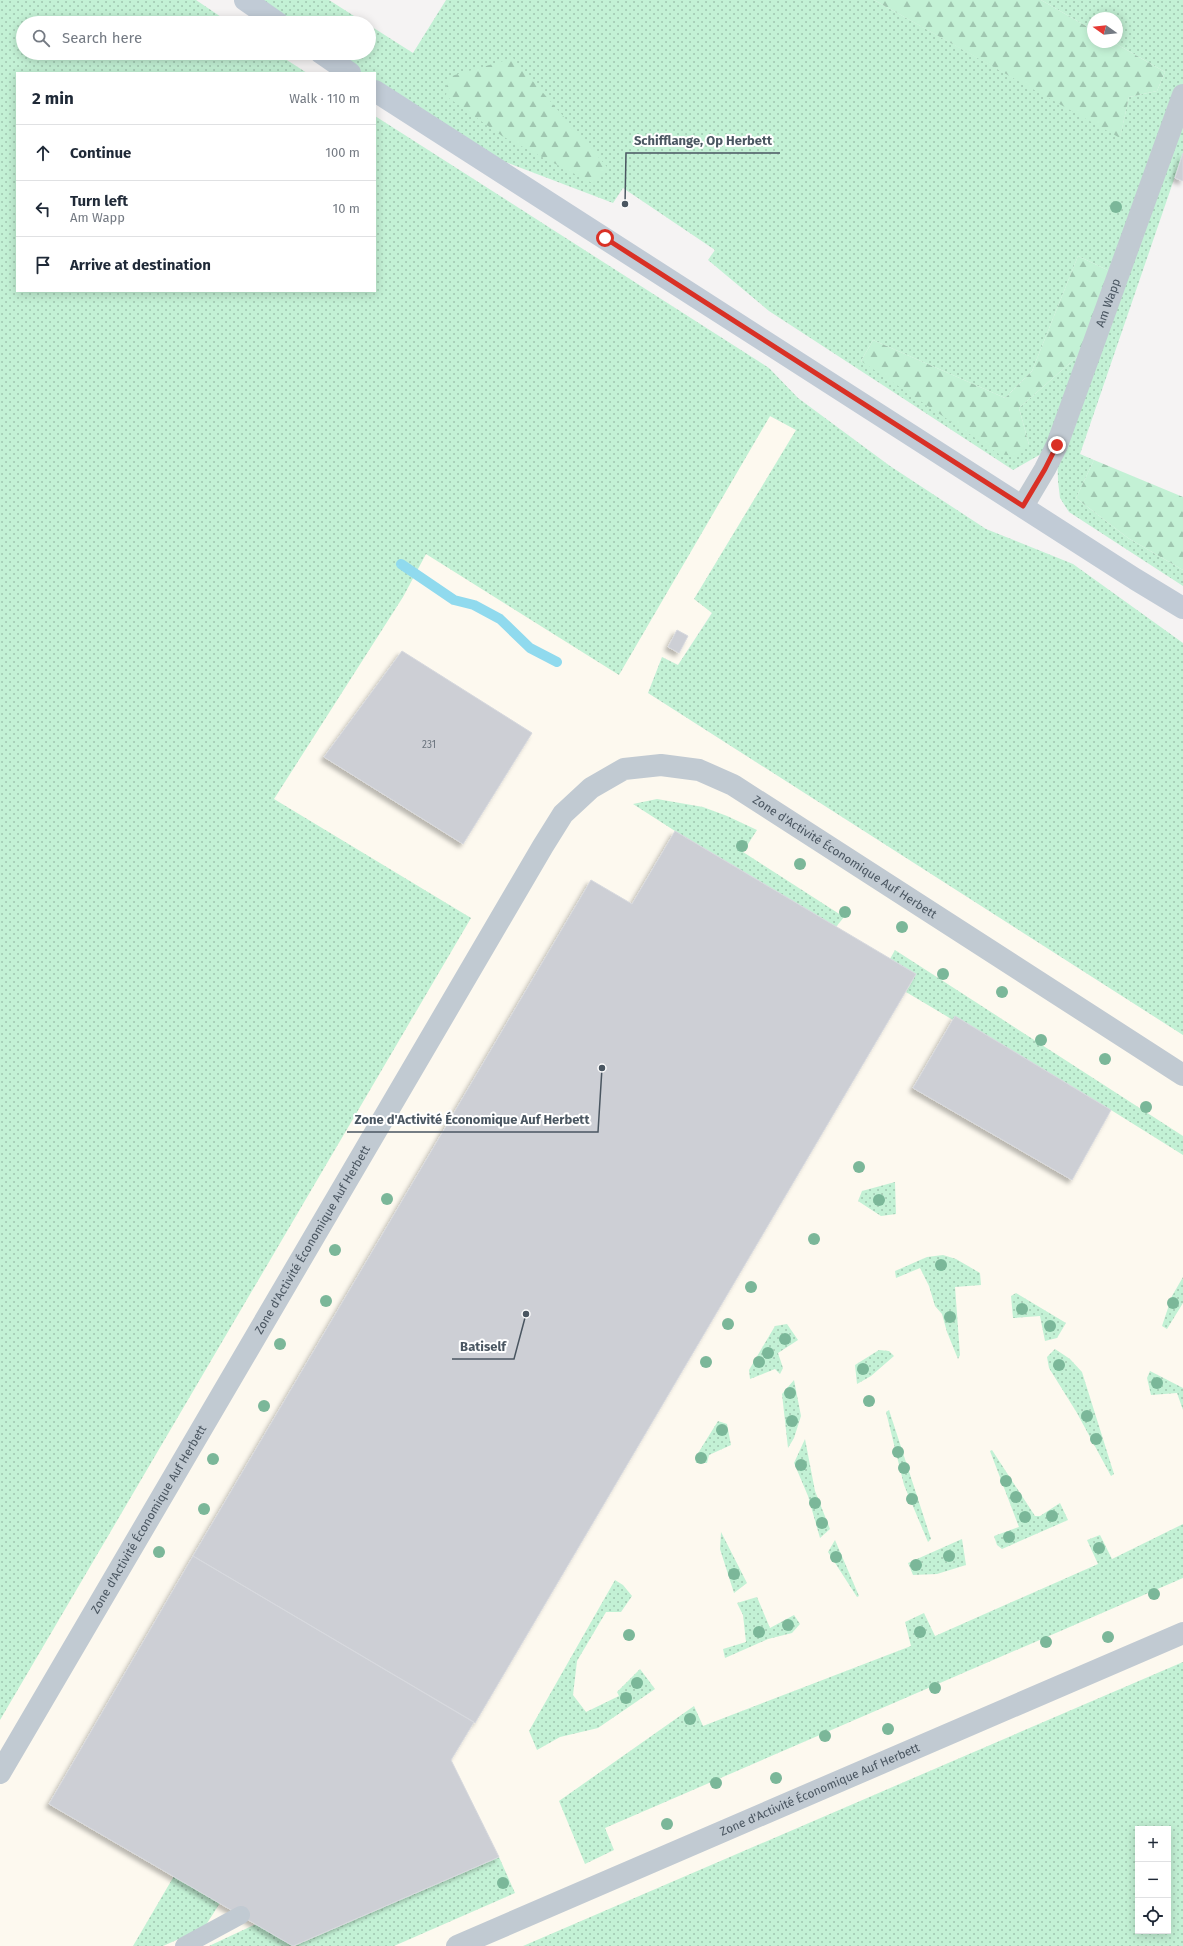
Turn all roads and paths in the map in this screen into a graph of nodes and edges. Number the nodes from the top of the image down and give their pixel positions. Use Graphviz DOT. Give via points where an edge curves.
graph roads {
  1 [pos="245,0"];
  2 [pos="268,16"];
  3 [pos="331,60"];
  4 [pos="349,72"];
  5 [pos="376,92"];
  6 [pos="1183,95"];
  7 [pos="1023,506"];
  8 [pos="1135,578"];
  9 [pos="1183,608"];
  10 [pos="1183,613"];
  11 [pos="1183,1075"];
  12 [pos="1183,1633"];
  13 [pos="0,1773"];
  14 [pos="241,1915"];
  15 [pos="184,1946"];
  16 [pos="457,1946"];
  1 -- 2 [label="main road"];
  3 -- 4 [label="main road"];
  5 -- 7 [label="main road"];
  6 -- 7 [label="street, Am Wapp" via="1057,445"];
  7 -- 8 [label="main road"];
  8 -- 9 [label="main road"];
  8 -- 10 [label="main road"];
  11 -- 13 [label="street, Zone d'Activité Économique Auf Herbett" via="733,785 699,770 662,765 624,769 591,788 563,814 543,846"];
  12 -- 16 [label="street, Zone d'Activité Économique Auf Herbett"];
  14 -- 15 [label="lane"];
}
